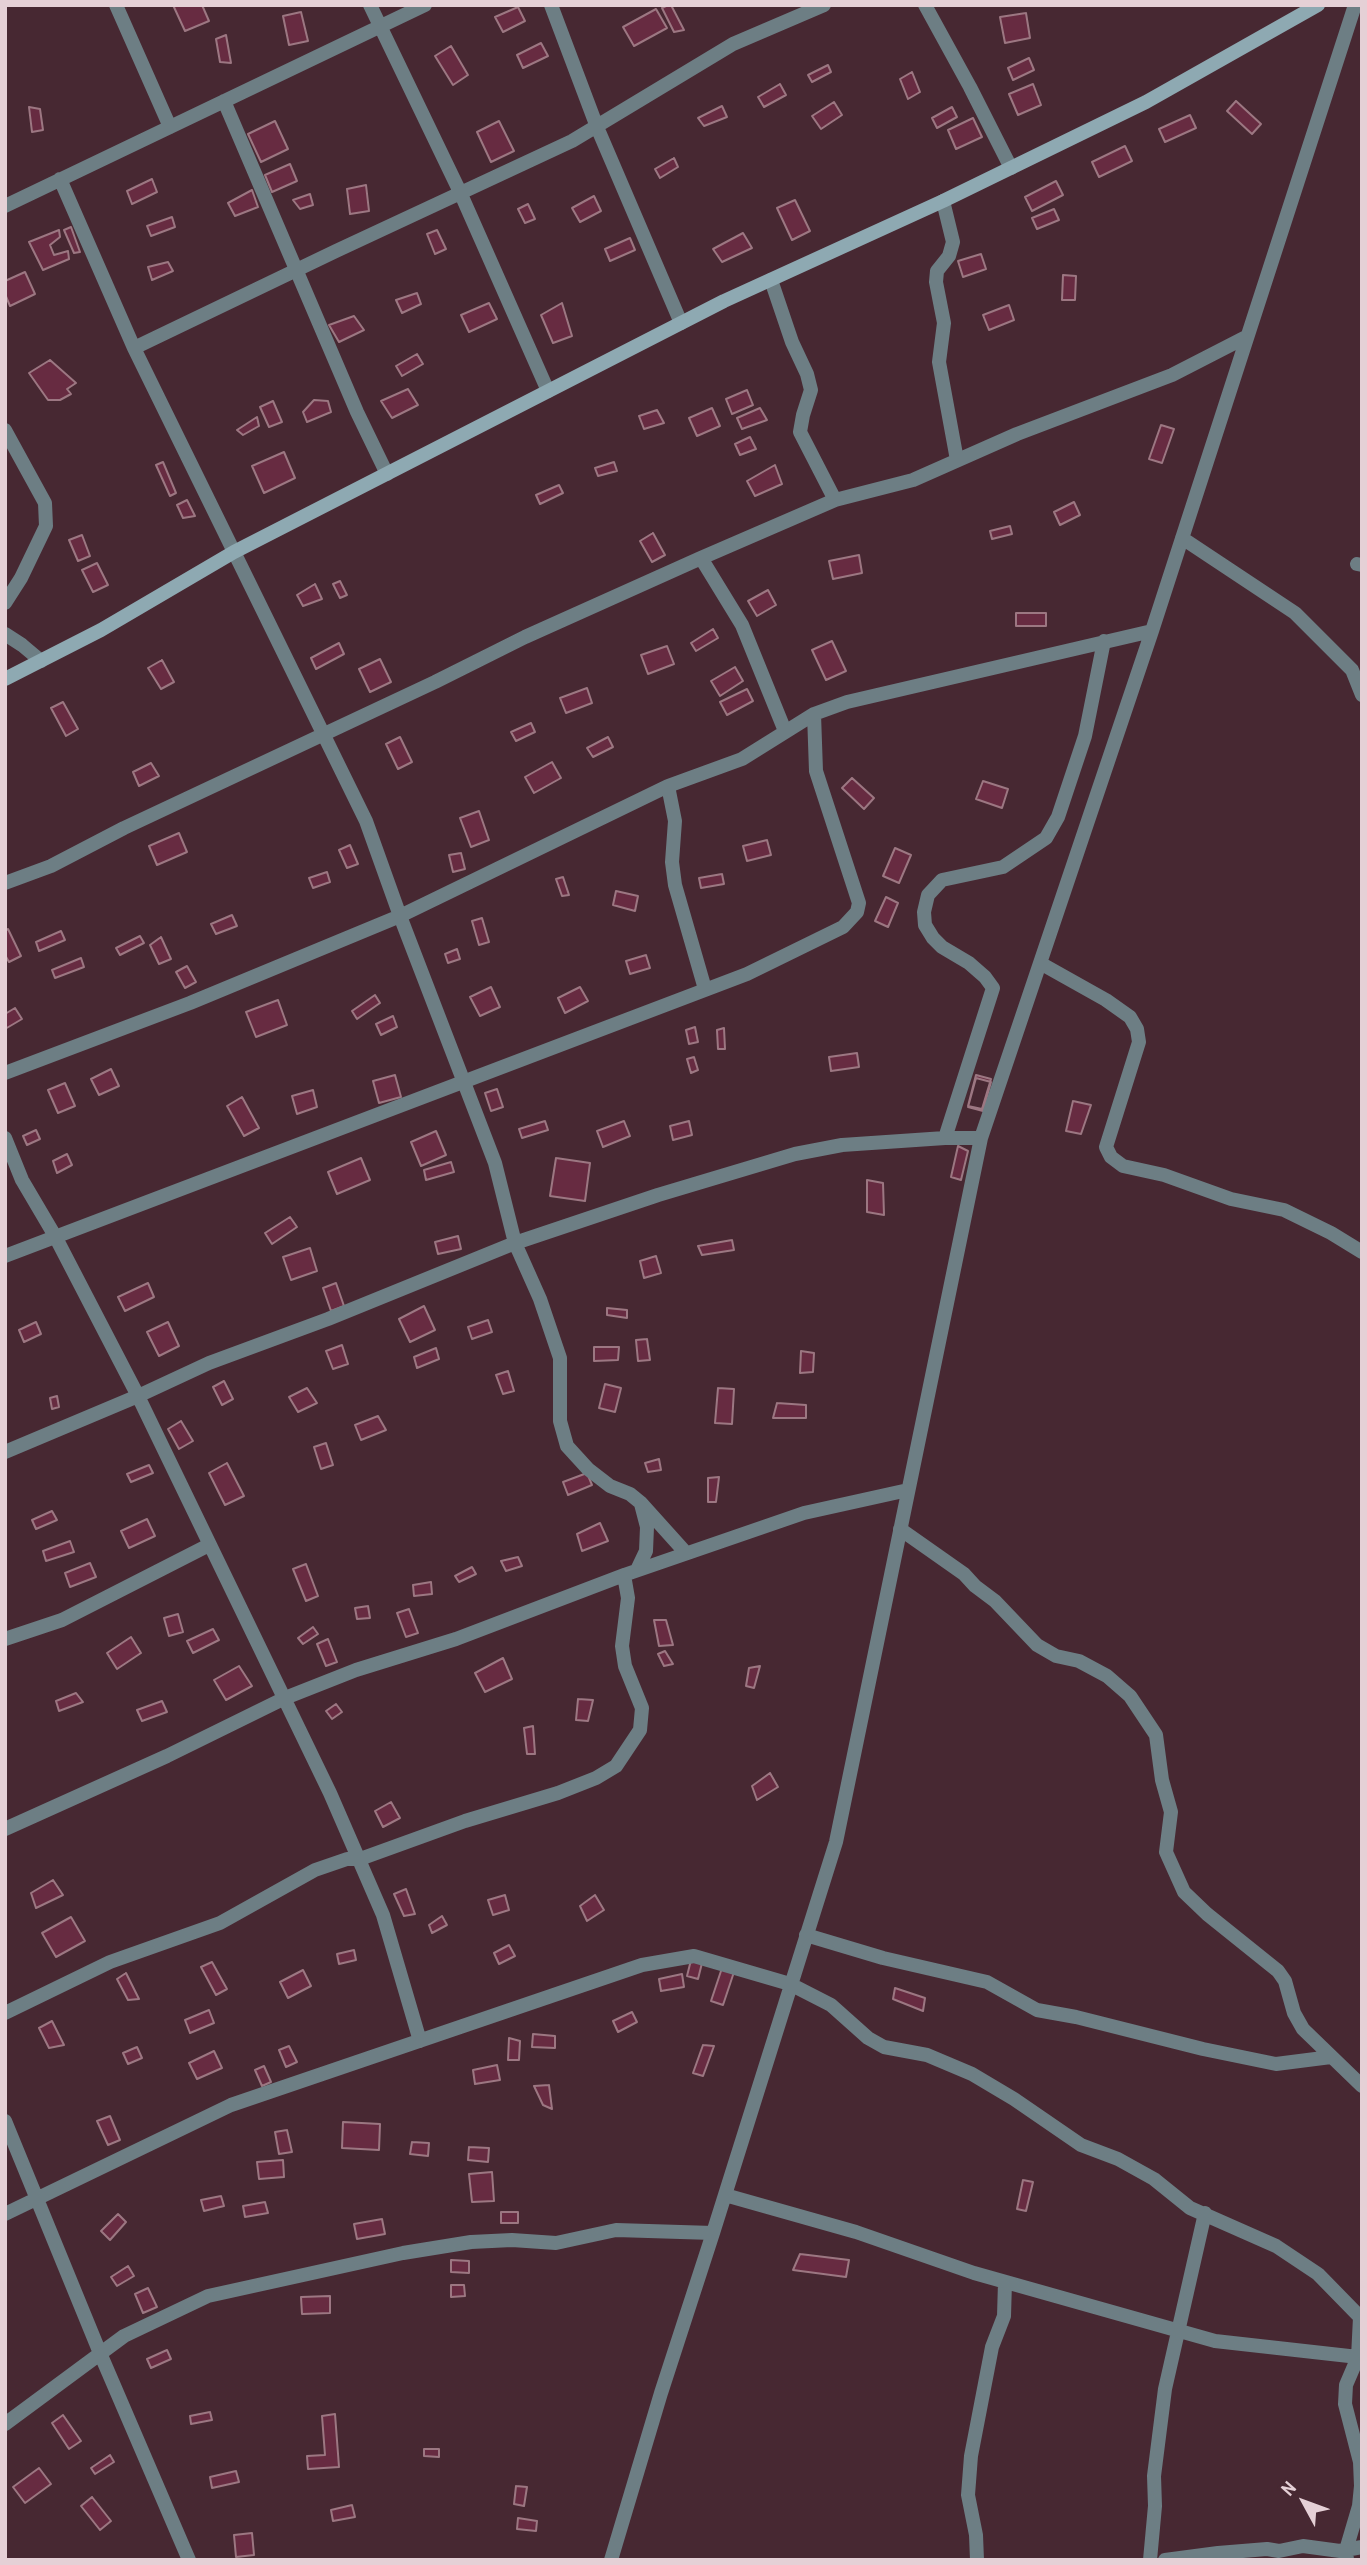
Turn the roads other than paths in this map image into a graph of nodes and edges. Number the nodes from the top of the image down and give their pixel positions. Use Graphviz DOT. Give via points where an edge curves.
graph roads {
  1 [pos="116,5"];
  2 [pos="370,5"];
  3 [pos="425,5"];
  4 [pos="551,5"];
  5 [pos="824,5"];
  6 [pos="925,5"];
  7 [pos="1318,5"];
  8 [pos="1355,5"];
  9 [pos="379,27"];
  10 [pos="225,101"];
  11 [pos="170,127"];
  12 [pos="597,127"];
  13 [pos="1011,168"];
  14 [pos="60,179"];
  15 [pos="460,192"];
  16 [pos="943,201"];
  17 [pos="5,206"];
  18 [pos="295,270"];
  19 [pos="771,280"];
  20 [pos="681,323"];
  21 [pos="1246,337"];
  22 [pos="134,348"];
  23 [pos="548,391"];
  24 [pos="5,430"];
  25 [pos="957,460"];
  26 [pos="387,474"];
  27 [pos="835,500"];
  28 [pos="1182,538"];
  29 [pos="234,552"];
  30 [pos="701,558"];
  31 [pos="5,603"];
  32 [pos="1152,631"];
  33 [pos="5,634"];
  34 [pos="1104,641"];
  35 [pos="41,661"];
  36 [pos="5,679"];
  37 [pos="1362,695"];
  38 [pos="814,714"];
  39 [pos="785,731"];
  40 [pos="325,734"];
  41 [pos="668,786"];
  42 [pos="5,883"];
  43 [pos="400,916"];
  44 [pos="1040,963"];
  45 [pos="705,989"];
  46 [pos="5,1073"];
  47 [pos="464,1083"];
  48 [pos="5,1138"];
  49 [pos="945,1138"];
  50 [pos="981,1138"];
  51 [pos="55,1236"];
  52 [pos="515,1242"];
  53 [pos="1362,1252"];
  54 [pos="5,1255"];
  55 [pos="138,1396"];
  56 [pos="5,1452"];
  57 [pos="908,1490"];
  58 [pos="640,1503"];
  59 [pos="900,1529"];
  60 [pos="209,1545"];
  61 [pos="686,1553"];
  62 [pos="630,1572"];
  63 [pos="5,1639"];
  64 [pos="285,1698"];
  65 [pos="5,1829"];
  66 [pos="360,1859"];
  67 [pos="806,1935"];
  68 [pos="790,1984"];
  69 [pos="5,2013"];
  70 [pos="420,2041"];
  71 [pos="1331,2057"];
  72 [pos="1362,2086"];
  73 [pos="5,2120"];
  74 [pos="725,2195"];
  75 [pos="36,2197"];
  76 [pos="1205,2213"];
  77 [pos="5,2214"];
  78 [pos="713,2233"];
  79 [pos="1005,2282"];
  80 [pos="1361,2316"];
  81 [pos="1178,2331"];
  82 [pos="100,2353"];
  83 [pos="1360,2358"];
  84 [pos="5,2424"];
  85 [pos="1362,2547"];
  86 [pos="1346,2555"];
  87 [pos="189,2560"];
  88 [pos="611,2560"];
  89 [pos="977,2560"];
  90 [pos="1150,2560"];
  91 [pos="1166,2560"];
  1 -- 11 [label="street"];
  2 -- 9 [label="street"];
  3 -- 9 [label="street"];
  4 -- 12 [label="street"];
  5 -- 12 [label="street" via="733,44"];
  6 -- 13 [label="street"];
  7 -- 13 [label="main road" via="1146,102"];
  8 -- 21 [label="street"];
  9 -- 10 [label="street"];
  9 -- 15 [label="street"];
  10 -- 11 [label="street"];
  10 -- 18 [label="street"];
  11 -- 14 [label="street"];
  12 -- 15 [label="street"];
  12 -- 20 [label="street"];
  13 -- 16 [label="main road"];
  14 -- 17 [label="street"];
  14 -- 22 [label="street"];
  15 -- 18 [label="street"];
  15 -- 23 [label="street"];
  16 -- 19 [label="main road"];
  16 -- 25 [label="street" via="953,243 937,271 944,323 939,362"];
  18 -- 22 [label="street"];
  18 -- 26 [label="street"];
  19 -- 20 [label="main road"];
  19 -- 27 [label="street" via="811,390 800,432"];
  20 -- 23 [label="main road"];
  21 -- 25 [label="street" via="1172,375"];
  21 -- 28 [label="street"];
  22 -- 29 [label="street"];
  23 -- 26 [label="main road"];
  24 -- 31 [label="street" via="45,503 46,526"];
  25 -- 27 [label="street" via="914,480"];
  26 -- 29 [label="main road"];
  27 -- 30 [label="street"];
  28 -- 32 [label="street"];
  28 -- 37 [label="street" via="1295,613 1352,670"];
  29 -- 35 [label="main road"];
  29 -- 40 [label="street"];
  30 -- 39 [label="street" via="742,625"];
  30 -- 40 [label="street"];
  32 -- 34 [label="street"];
  32 -- 44 [label="street"];
  33 -- 35 [label="street"];
  34 -- 38 [label="street" via="847,702"];
  34 -- 49 [label="street" via="1085,736 1058,817 1046,838 1003,867 942,880 928,895 925,925 933,938 985,976 993,988"];
  35 -- 36 [label="main road"];
  38 -- 39 [label="street"];
  38 -- 45 [label="street" via="817,771 854,884 859,903 856,912 835,932"];
  39 -- 41 [label="street" via="742,759"];
  40 -- 42 [label="street" via="51,866"];
  40 -- 43 [label="street" via="366,821"];
  41 -- 43 [label="street"];
  41 -- 45 [label="street" via="675,821 671,862 675,885"];
  43 -- 46 [label="street"];
  43 -- 47 [label="street"];
  44 -- 50 [label="street"];
  44 -- 53 [label="street" via="1106,1000 1130,1017 1137,1029 1139,1042 1106,1147 1111,1157 1123,1166 1284,1210"];
  45 -- 47 [label="street"];
  47 -- 51 [label="street"];
  47 -- 52 [label="street" via="495,1163"];
  48 -- 51 [label="street" via="22,1180"];
  49 -- 50 [label="street"];
  49 -- 52 [label="street" via="842,1145 795,1154"];
  50 -- 57 [label="street"];
  51 -- 54 [label="street"];
  51 -- 55 [label="street"];
  52 -- 55 [label="street" via="209,1363"];
  52 -- 58 [label="street" via="560,1358 560,1421 567,1446 588,1469"];
  55 -- 56 [label="street"];
  55 -- 60 [label="street"];
  57 -- 59 [label="street"];
  57 -- 61 [label="street" via="804,1513"];
  58 -- 61 [label="street"];
  58 -- 62 [label="street" via="647,1527 646,1551"];
  59 -- 67 [label="street" via="836,1842"];
  59 -- 71 [label="street" via="964,1574 1037,1645 1107,1676 1130,1696 1156,1735 1171,1812 1166,1852 1184,1892 1278,1971 1303,2029"];
  60 -- 63 [label="street" via="62,1620"];
  60 -- 64 [label="street"];
  61 -- 62 [label="street"];
  62 -- 64 [label="street"];
  62 -- 66 [label="street" via="622,1646 642,1708 640,1730 616,1766 558,1793"];
  64 -- 65 [label="street"];
  64 -- 66 [label="street"];
  66 -- 69 [label="street" via="315,1870 220,1923 110,1962"];
  66 -- 70 [label="street" via="383,1914"];
  67 -- 68 [label="street"];
  67 -- 71 [label="street" via="988,1982 1037,2010 1203,2049 1276,2064"];
  68 -- 70 [label="street" via="694,1956 642,1965"];
  68 -- 74 [label="street"];
  68 -- 76 [label="street" via="831,2005 884,2047 927,2055 972,2074 1081,2145 1154,2179 1190,2208"];
  70 -- 75 [label="street" via="231,2105"];
  71 -- 72 [label="street"];
  73 -- 75 [label="street"];
  74 -- 78 [label="street"];
  74 -- 79 [label="street" via="856,2232"];
  75 -- 77 [label="street"];
  75 -- 82 [label="street"];
  76 -- 80 [label="street" via="1276,2246 1318,2274"];
  76 -- 81 [label="street"];
  78 -- 82 [label="street" via="616,2230 555,2243 471,2242 403,2253 208,2296 124,2336"];
  78 -- 88 [label="street"];
  79 -- 81 [label="street"];
  79 -- 89 [label="street" via="1004,2316 992,2347 971,2456 968,2495"];
  80 -- 83 [label="street"];
  81 -- 83 [label="street" via="1215,2342"];
  81 -- 90 [label="street" via="1159,2434"];
  82 -- 84 [label="street"];
  82 -- 87 [label="street"];
  83 -- 86 [label="street" via="1346,2385 1345,2404 1360,2462 1361,2486"];
  85 -- 86 [label="street"];
  86 -- 91 [label="street" via="1303,2546"];
}
